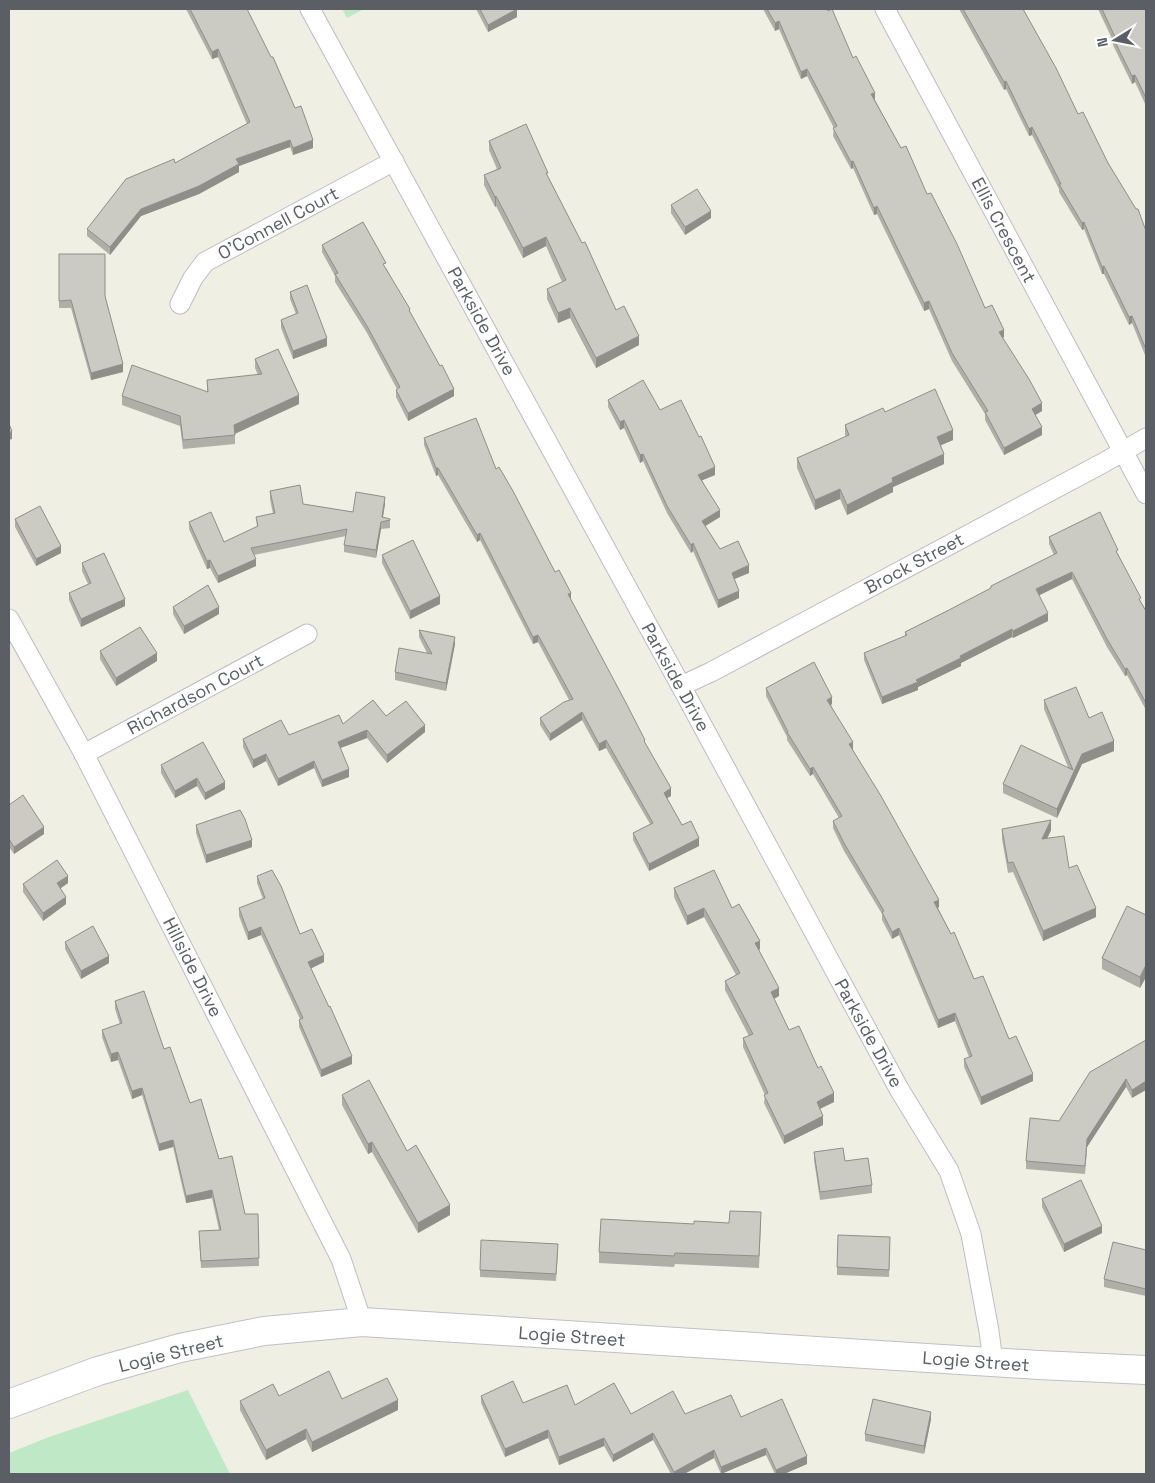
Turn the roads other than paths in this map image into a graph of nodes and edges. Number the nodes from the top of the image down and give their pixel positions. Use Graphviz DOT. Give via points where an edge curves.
graph roads {
  1 [pos="310,9"];
  2 [pos="886,9"];
  3 [pos="394,161"];
  4 [pos="180,304"];
  5 [pos="1146,438"];
  6 [pos="1124,450"];
  7 [pos="1146,494"];
  8 [pos="9,619"];
  9 [pos="307,634"];
  10 [pos="681,686"];
  11 [pos="84,754"];
  12 [pos="362,1322"];
  13 [pos="993,1362"];
  14 [pos="1146,1370"];
  15 [pos="9,1404"];
  1 -- 3 [label="street, Parkside Drive"];
  2 -- 6 [label="street, Ellis Crescent"];
  3 -- 4 [label="street, O'Connell Court" via="205,262"];
  3 -- 10 [label="street, Parkside Drive"];
  5 -- 6 [label="street, Brock Street"];
  6 -- 7 [label="street, Ellis Crescent"];
  6 -- 10 [label="street, Brock Street"];
  8 -- 11 [label="street, Hillside Drive"];
  9 -- 11 [label="street, Richardson Court"];
  10 -- 13 [label="street, Parkside Drive" via="899,1089 949,1171 971,1234"];
  11 -- 12 [label="street, Hillside Drive" via="342,1258"];
  12 -- 13 [label="street, Logie Street"];
  12 -- 15 [label="street, Logie Street" via="264,1331 180,1348 98,1371"];
  13 -- 14 [label="street, Logie Street"];
}
